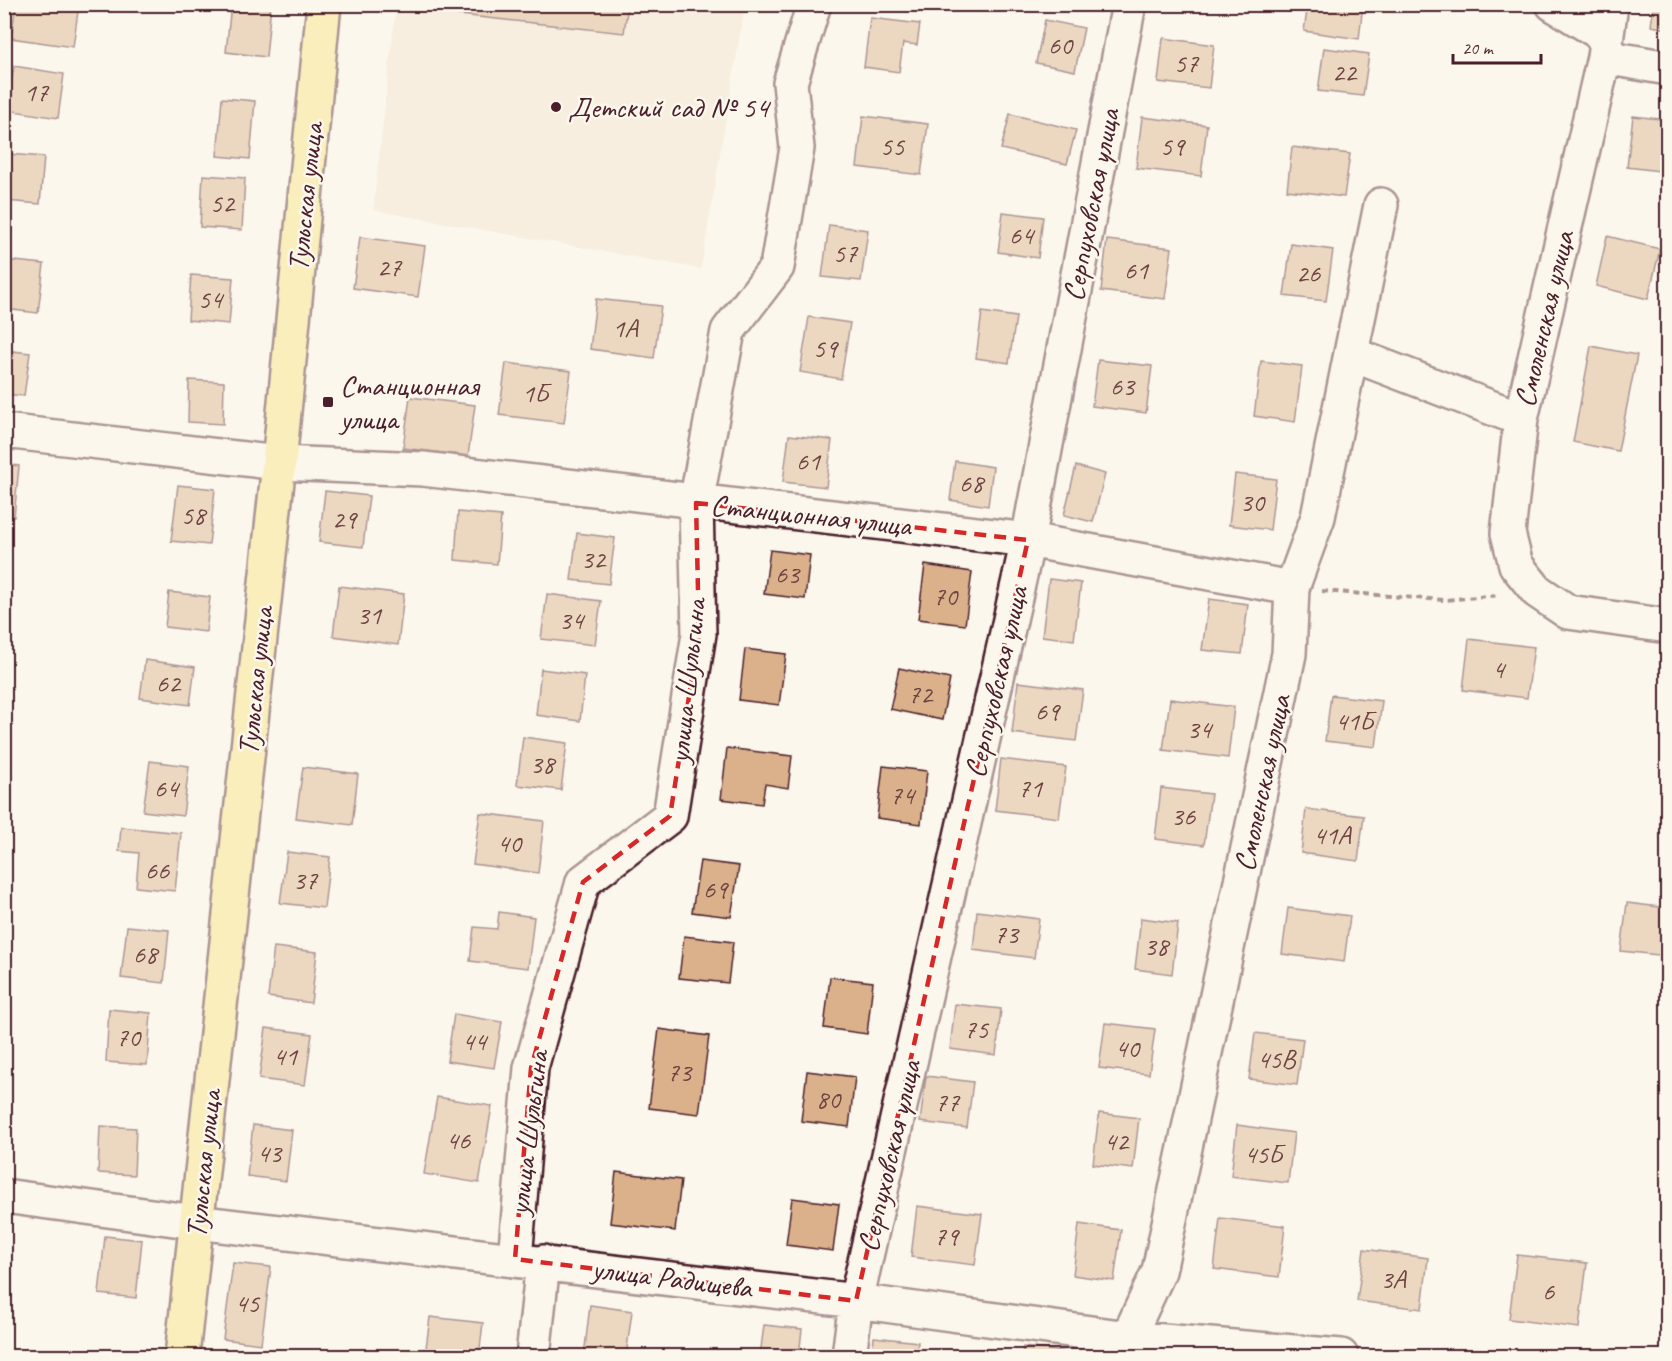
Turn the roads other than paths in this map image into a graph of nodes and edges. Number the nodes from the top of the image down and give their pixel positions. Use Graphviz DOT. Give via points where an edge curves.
graph roads {
  1 [pos="324,4"];
  2 [pos="814,4"];
  3 [pos="1129,4"];
  4 [pos="1553,4"];
  5 [pos="1607,33"];
  6 [pos="1668,68"];
  7 [pos="1381,205"];
  8 [pos="1351,354"];
  9 [pos="1521,419"];
  10 [pos="4,431"];
  11 [pos="279,463"];
  12 [pos="696,503"];
  13 [pos="1028,540"];
  14 [pos="1292,588"];
  15 [pos="1668,626"];
  16 [pos="4,1196"];
  17 [pos="196,1222"];
  18 [pos="529,1261"];
  19 [pos="856,1301"];
  20 [pos="1127,1347"];
  21 [pos="182,1356"];
  22 [pos="533,1356"];
  23 [pos="849,1356"];
  24 [pos="1341,1356"];
  1 -- 11 [label="main road, Тульская улица"];
  2 -- 12 [label="street, улица Шульгина" via="790,83 797,148 777,267 728,331"];
  3 -- 13 [label="street, Серпуховская улица"];
  4 -- 5 [label="street"];
  5 -- 6 [label="street"];
  5 -- 9 [label="street, Смоленская улица"];
  7 -- 8 [label="street, Смоленская улица"];
  8 -- 9 [label="street"];
  8 -- 14 [label="street, Смоленская улица" via="1318,517"];
  9 -- 15 [label="street, Смоленская улица" via="1508,533 1516,565 1537,591 1568,612"];
  10 -- 11 [label="street, Станционная улица"];
  11 -- 12 [label="street, Станционная улица" via="423,469"];
  11 -- 17 [label="main road, Тульская улица"];
  12 -- 13 [label="street, Станционная улица"];
  12 -- 18 [label="street, улица Шульгина" via="699,634 670,816 583,882 531,1068"];
  13 -- 14 [label="street, Станционная улица"];
  13 -- 19 [label="street, Серпуховская улица"];
  14 -- 20 [label="street, Смоленская улица" via="1289,654 1159,1271"];
  16 -- 17 [label="street, улица Радищева"];
  17 -- 18 [label="street, улица Радищева"];
  17 -- 21 [label="main road, Тульская улица"];
  18 -- 19 [label="street, улица Радищева"];
  18 -- 22 [label="street, улица Шульгина"];
  19 -- 20 [label="street, улица Радищева"];
  19 -- 23 [label="street, Серпуховская улица"];
  20 -- 24 [label="street, улица Радищева"];
}
